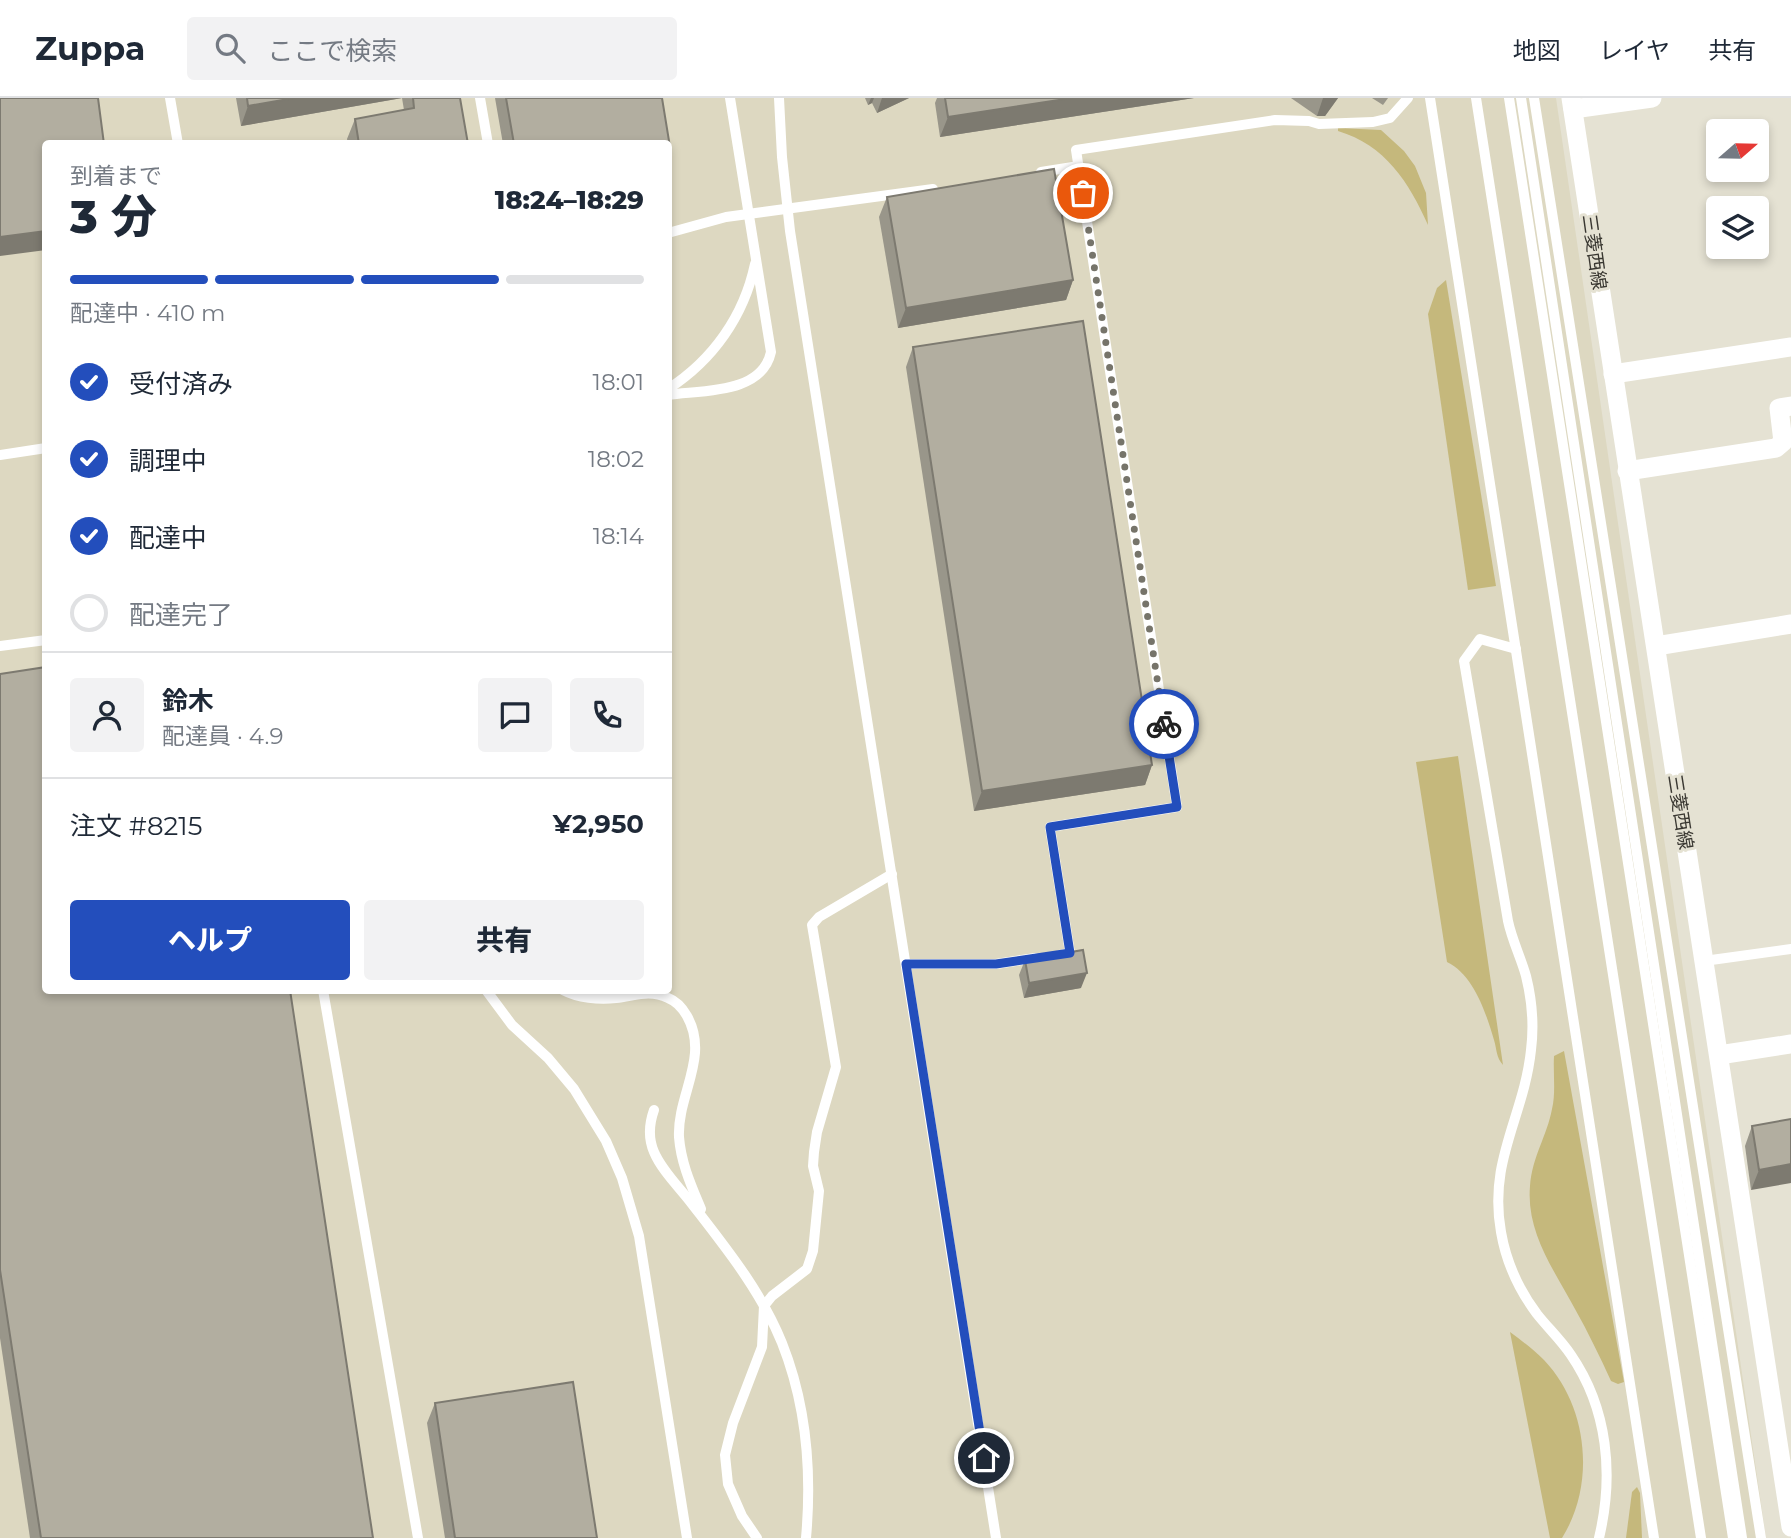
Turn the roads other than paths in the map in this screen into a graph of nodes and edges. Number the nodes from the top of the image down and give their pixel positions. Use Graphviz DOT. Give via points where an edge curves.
graph roads {
  1 [pos="170,98"];
  2 [pos="480,98"];
  3 [pos="730,98"];
  4 [pos="779,98"];
  5 [pos="1408,98"];
  6 [pos="1430,98"];
  7 [pos="1476,98"];
  8 [pos="1509,98"];
  9 [pos="1521,98"];
  10 [pos="1534,98"];
  11 [pos="1651,98"];
  12 [pos="1572,104"];
  13 [pos="177,140"];
  14 [pos="487,140"];
  15 [pos="1079,166"];
  16 [pos="1024,175"];
  17 [pos="938,188"];
  18 [pos="672,232"];
  19 [pos="756,259"];
  20 [pos="1791,347"];
  21 [pos="1613,374"];
  22 [pos="672,386"];
  23 [pos="672,395"];
  24 [pos="1791,406"];
  25 [pos="42,449"];
  26 [pos="0,455"];
  27 [pos="1627,471"];
  28 [pos="1791,624"];
  29 [pos="42,641"];
  30 [pos="0,646"];
  31 [pos="1656,646"];
  32 [pos="1516,649"];
  33 [pos="892,874"];
  34 [pos="1791,948"];
  35 [pos="1704,961"];
  36 [pos="906,964"];
  37 [pos="324,994"];
  38 [pos="489,994"];
  39 [pos="571,994"];
  40 [pos="636,994"];
  41 [pos="658,994"];
  42 [pos="1791,1044"];
  43 [pos="1719,1055"];
  44 [pos="654,1110"];
  45 [pos="707,1223"];
  46 [pos="764,1306"];
  47 [pos="1791,1527"];
  48 [pos="418,1538"];
  49 [pos="687,1538"];
  50 [pos="757,1538"];
  51 [pos="806,1538"];
  52 [pos="996,1538"];
  53 [pos="1599,1538"];
  54 [pos="1654,1538"];
  55 [pos="1701,1538"];
  56 [pos="1733,1538"];
  57 [pos="1742,1538"];
  58 [pos="1761,1538"];
  1 -- 13 [label="lane"];
  2 -- 14 [label="lane"];
  3 -- 19 [label="lane"];
  4 -- 33 [label="lane" via="790,231"];
  5 -- 15 [label="lane" via="1390,118 1373,122 1275,120 1076,150"];
  6 -- 32 [label="lane"];
  7 -- 55 [label="lane"];
  8 -- 56 [label="lane"];
  9 -- 57 [label="lane"];
  10 -- 58 [label="lane"];
  11 -- 12 [label="street"];
  12 -- 21 [label="street, 三菱西線"];
  15 -- 16 [label="lane"];
  15 -- 36 [label="lane" via="1177,807 1050,827 1070,953 996,964"];
  17 -- 18 [label="lane" via="726,217"];
  19 -- 22 [label="lane" via="747,294 731,326 697,367"];
  19 -- 23 [label="lane" via="771,345 766,366 745,383"];
  20 -- 21 [label="street"];
  21 -- 27 [label="street, 三菱西線"];
  24 -- 27 [label="street" via="1779,408 1783,442 1776,448"];
  25 -- 26 [label="lane"];
  27 -- 31 [label="street, 三菱西線"];
  28 -- 31 [label="street"];
  29 -- 30 [label="lane"];
  31 -- 35 [label="street, 三菱西線"];
  32 -- 53 [label="lane" via="1480,639 1464,662 1508,921 1532,1012 1526,1083 1500,1166 1499,1217 1516,1278 1535,1311 1579,1367 1597,1408 1608,1468"];
  32 -- 54 [label="lane"];
  33 -- 36 [label="lane"];
  33 -- 46 [label="lane" via="812,925 836,1067 814,1152 819,1191 813,1251 807,1269"];
  34 -- 35 [label="lane"];
  35 -- 43 [label="street, 三菱西線"];
  36 -- 52 [label="lane"];
  37 -- 48 [label="lane"];
  38 -- 49 [label="lane" via="512,1025 574,1089 622,1178 639,1236"];
  39 -- 40 [label="lane" via="603,998"];
  41 -- 45 [label="lane" via="671,999 692,1025 696,1060 681,1111 679,1136 683,1163"];
  42 -- 43 [label="street"];
  43 -- 47 [label="street, 三菱西線"];
  44 -- 45 [label="lane" via="650,1127 654,1152"];
  45 -- 46 [label="lane"];
  46 -- 50 [label="lane" via="762,1347 725,1455 728,1484 741,1516"];
  46 -- 51 [label="lane" via="786,1353 803,1416 809,1481"];
}
